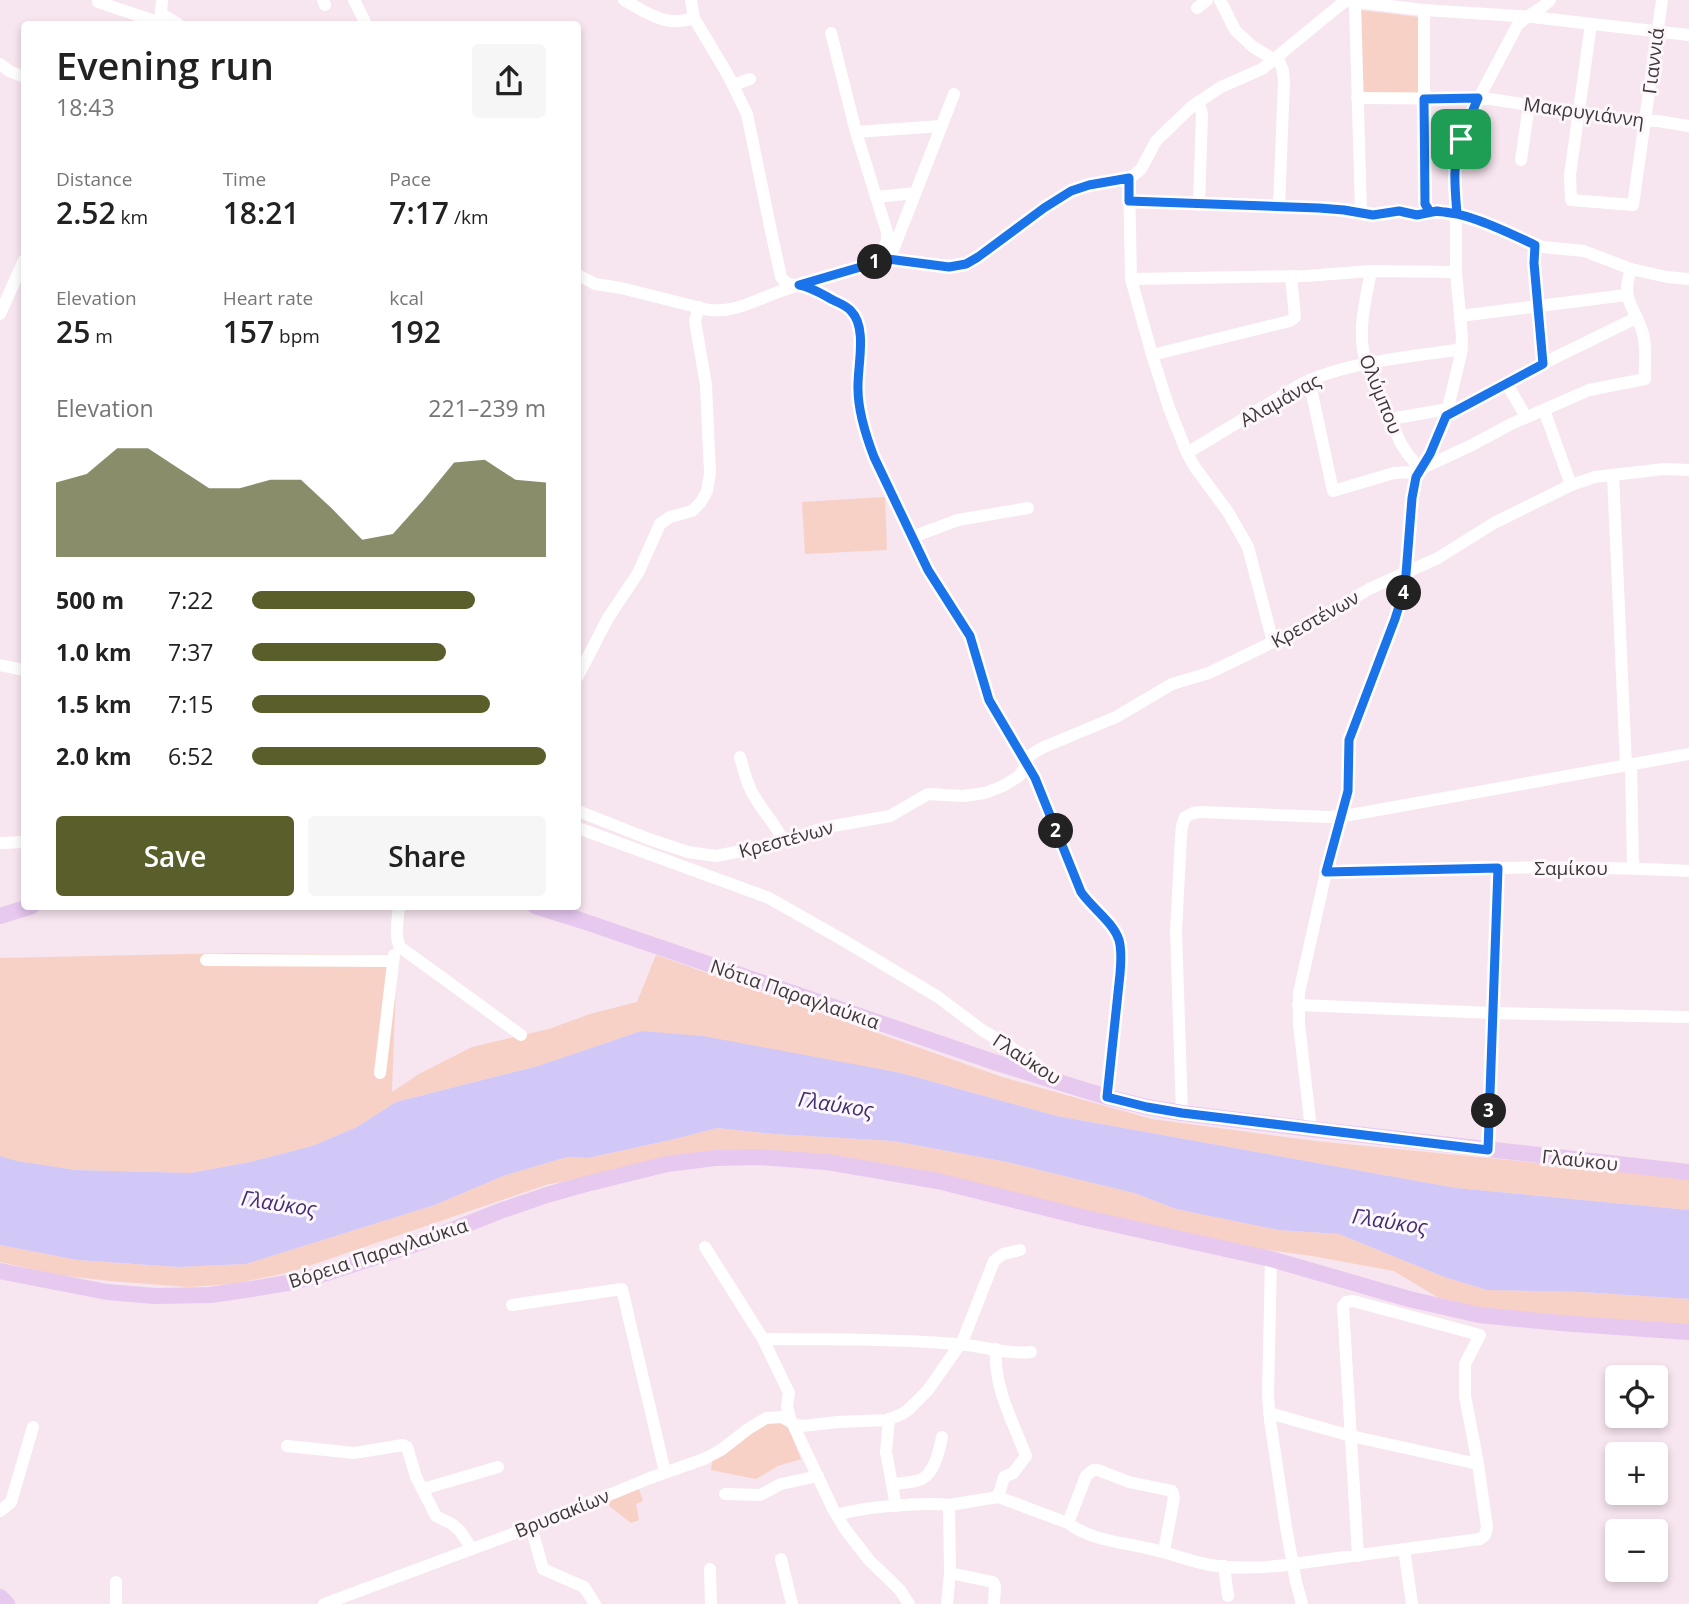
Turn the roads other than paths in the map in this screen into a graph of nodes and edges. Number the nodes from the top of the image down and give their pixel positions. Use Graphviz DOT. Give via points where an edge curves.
graph roads {
  1 [pos="162,0"];
  2 [pos="354,0"];
  3 [pos="691,0"];
  4 [pos="1220,0"];
  5 [pos="1550,0"];
  6 [pos="1662,0"];
  7 [pos="1348,1"];
  8 [pos="98,2"];
  9 [pos="631,2"];
  10 [pos="1424,9"];
  11 [pos="1527,17"];
  12 [pos="694,18"];
  13 [pos="161,20"];
  14 [pos="364,21"];
  15 [pos="1591,23"];
  16 [pos="1657,31"];
  17 [pos="831,33"];
  18 [pos="1689,35"];
  19 [pos="1275,60"];
  20 [pos="0,64"];
  21 [pos="21,76"];
  22 [pos="750,79"];
  23 [pos="733,85"];
  24 [pos="954,94"];
  25 [pos="1357,98"];
  26 [pos="1478,98"];
  27 [pos="1424,99"];
  28 [pos="1198,102"];
  29 [pos="1529,104"];
  30 [pos="1580,113"];
  31 [pos="1646,121"];
  32 [pos="941,126"];
  33 [pos="1689,126"];
  34 [pos="856,132"];
  35 [pos="1521,160"];
  36 [pos="1129,178"];
  37 [pos="915,193"];
  38 [pos="876,197"];
  39 [pos="1129,201"];
  40 [pos="1199,203"];
  41 [pos="1279,206"];
  42 [pos="1430,212"];
  43 [pos="1361,213"];
  44 [pos="1457,214"];
  45 [pos="1535,245"];
  46 [pos="885,260"];
  47 [pos="21,267"];
  48 [pos="1631,270"];
  49 [pos="1371,271"];
  50 [pos="1456,272"];
  51 [pos="1291,276"];
  52 [pos="581,277"];
  53 [pos="1131,279"];
  54 [pos="1689,279"];
  55 [pos="799,285"];
  56 [pos="1626,295"];
  57 [pos="1538,306"];
  58 [pos="699,307"];
  59 [pos="0,314"];
  60 [pos="1460,316"];
  61 [pos="1636,318"];
  62 [pos="1462,349"];
  63 [pos="1152,355"];
  64 [pos="1543,364"];
  65 [pos="1368,365"];
  66 [pos="1309,380"];
  67 [pos="1507,384"];
  68 [pos="1544,410"];
  69 [pos="1447,413"];
  70 [pos="1526,417"];
  71 [pos="1390,419"];
  72 [pos="1187,453"];
  73 [pos="1420,469"];
  74 [pos="1689,470"];
  75 [pos="1613,475"];
  76 [pos="1571,485"];
  77 [pos="1028,508"];
  78 [pos="912,537"];
  79 [pos="1407,572"];
  80 [pos="1273,642"];
  81 [pos="0,665"];
  82 [pos="21,669"];
  83 [pos="581,670"];
  84 [pos="1689,754"];
  85 [pos="740,757"];
  86 [pos="1026,763"];
  87 [pos="1628,765"];
  88 [pos="581,812"];
  89 [pos="1340,816"];
  90 [pos="581,829"];
  91 [pos="783,840"];
  92 [pos="21,842"];
  93 [pos="0,843"];
  94 [pos="1498,868"];
  95 [pos="1633,868"];
  96 [pos="1689,871"];
  97 [pos="1326,872"];
  98 [pos="21,909"];
  99 [pos="399,910"];
  100 [pos="548,910"];
  101 [pos="0,916"];
  102 [pos="398,944"];
  103 [pos="206,960"];
  104 [pos="393,961"];
  105 [pos="1298,1004"];
  106 [pos="1493,1013"];
  107 [pos="1689,1017"];
  108 [pos="521,1035"];
  109 [pos="380,1073"];
  110 [pos="1055,1082"];
  111 [pos="1107,1097"];
  112 [pos="1182,1113"];
  113 [pos="1311,1129"];
  114 [pos="1488,1150"];
  115 [pos="1689,1172"];
  116 [pos="705,1247"];
  117 [pos="1020,1250"];
  118 [pos="1272,1259"];
  119 [pos="0,1271"];
  120 [pos="512,1305"];
  121 [pos="1689,1332"];
  122 [pos="763,1339"];
  123 [pos="961,1344"];
  124 [pos="996,1349"];
  125 [pos="1031,1352"];
  126 [pos="1269,1413"];
  127 [pos="889,1419"];
  128 [pos="793,1423"];
  129 [pos="33,1427"];
  130 [pos="1351,1436"];
  131 [pos="942,1437"];
  132 [pos="287,1446"];
  133 [pos="1478,1464"];
  134 [pos="498,1467"];
  135 [pos="665,1472"];
  136 [pos="818,1476"];
  137 [pos="892,1483"];
  138 [pos="423,1489"];
  139 [pos="725,1494"];
  140 [pos="998,1497"];
  141 [pos="949,1505"];
  142 [pos="897,1506"];
  143 [pos="0,1511"];
  144 [pos="837,1515"];
  145 [pos="1068,1523"];
  146 [pos="531,1527"];
  147 [pos="472,1549"];
  148 [pos="1404,1549"];
  149 [pos="1164,1552"];
  150 [pos="1358,1556"];
  151 [pos="780,1559"];
  152 [pos="1293,1564"];
  153 [pos="1224,1566"];
  154 [pos="710,1569"];
  155 [pos="950,1573"];
  156 [pos="116,1582"];
  157 [pos="1228,1595"];
  158 [pos="0,1597"];
  159 [pos="7,1604"];
  160 [pos="116,1604"];
  161 [pos="324,1604"];
  162 [pos="595,1604"];
  163 [pos="711,1604"];
  164 [pos="792,1604"];
  165 [pos="909,1604"];
  166 [pos="947,1604"];
  167 [pos="994,1604"];
  168 [pos="1302,1604"];
  169 [pos="1412,1604"];
  1 -- 13 [label="street"];
  2 -- 14 [label="street"];
  3 -- 12 [label="street"];
  4 -- 19 [label="street" via="1237,34"];
  5 -- 11 [label="street"];
  6 -- 16 [label="street, Γιαννιά"];
  7 -- 10 [label="street"];
  7 -- 19 [label="street"];
  7 -- 25 [label="street"];
  8 -- 13 [label="street"];
  9 -- 12 [label="street" via="663,20"];
  10 -- 11 [label="street"];
  10 -- 27 [label="street"];
  11 -- 15 [label="street"];
  11 -- 26 [label="street" via="1518,23"];
  12 -- 23 [label="street"];
  15 -- 16 [label="street"];
  15 -- 30 [label="street"];
  16 -- 18 [label="street"];
  16 -- 31 [label="street, Γιαννιά"];
  17 -- 34 [label="street"];
  19 -- 28 [label="street"];
  19 -- 41 [label="street" via="1282,66 1284,80"];
  20 -- 21 [label="street"];
  22 -- 23 [label="street"];
  23 -- 55 [label="street" via="748,119 779,272 785,282"];
  24 -- 32 [label="street"];
  25 -- 27 [label="street, Μακρυγιάννη"];
  25 -- 43 [label="street"];
  26 -- 27 [label="street, Μακρυγιάννη"];
  26 -- 29 [label="street, Μακρυγιάννη"];
  26 -- 44 [label="street" via="1455,159"];
  27 -- 42 [label="street" via="1424,197"];
  28 -- 36 [label="street" via="1156,141 1141,169"];
  28 -- 40 [label="street" via="1202,114"];
  29 -- 30 [label="street, Μακρυγιάννη"];
  29 -- 35 [label="street"];
  30 -- 31 [label="street, Μακρυγιάννη"];
  30 -- 31 [label="street, Γιαννιά" via="1570,175 1572,200 1633,205"];
  31 -- 33 [label="street, Μακρυγιάννη"];
  32 -- 34 [label="street"];
  32 -- 37 [label="street"];
  34 -- 38 [label="street"];
  36 -- 39 [label="street"];
  36 -- 46 [label="street" via="1071,191 966,264 949,267"];
  37 -- 38 [label="street"];
  37 -- 46 [label="street"];
  38 -- 46 [label="street" via="887,234"];
  39 -- 40 [label="street"];
  39 -- 53 [label="street"];
  40 -- 41 [label="street"];
  41 -- 43 [label="street"];
  42 -- 43 [label="street"];
  42 -- 44 [label="street"];
  44 -- 45 [label="street"];
  44 -- 50 [label="street"];
  45 -- 48 [label="street" via="1584,251"];
  45 -- 57 [label="street"];
  46 -- 55 [label="street"];
  47 -- 59 [label="street"];
  48 -- 54 [label="street"];
  48 -- 56 [label="street"];
  49 -- 50 [label="street"];
  49 -- 51 [label="street"];
  49 -- 65 [label="street, Ολύμπου" via="1362,330"];
  50 -- 60 [label="street"];
  51 -- 53 [label="street"];
  51 -- 63 [label="street" via="1295,317 1290,321"];
  52 -- 58 [label="street" via="595,284"];
  53 -- 63 [label="street"];
  55 -- 58 [label="street" via="732,310"];
  55 -- 78 [label="street" via="848,307 856,317 861,344 858,395 867,438"];
  56 -- 57 [label="street"];
  56 -- 61 [label="street"];
  57 -- 60 [label="street"];
  57 -- 64 [label="street"];
  58 -- 83 [label="street" via="695,322 706,385 707,491 692,511 660,524 638,573"];
  60 -- 62 [label="street"];
  61 -- 64 [label="street"];
  61 -- 68 [label="street" via="1644,335 1645,379 1593,389"];
  62 -- 65 [label="street, Αλαμάνας"];
  62 -- 69 [label="street"];
  63 -- 72 [label="street"];
  64 -- 67 [label="street"];
  65 -- 66 [label="street, Αλαμάνας"];
  65 -- 71 [label="street, Ολύμπου"];
  66 -- 72 [label="street, Αλαμάνας"];
  66 -- 73 [label="street" via="1334,491"];
  67 -- 69 [label="street"];
  67 -- 70 [label="street"];
  68 -- 70 [label="street"];
  68 -- 76 [label="street"];
  69 -- 71 [label="street"];
  69 -- 73 [label="street"];
  70 -- 73 [label="street"];
  71 -- 73 [label="street, Ολύμπου" via="1406,453"];
  72 -- 80 [label="street" via="1248,547"];
  73 -- 79 [label="street" via="1413,492"];
  74 -- 75 [label="street, Κρεστένων"];
  75 -- 76 [label="street, Κρεστένων"];
  75 -- 87 [label="street"];
  76 -- 79 [label="street, Κρεστένων"];
  77 -- 78 [label="street" via="958,520"];
  78 -- 86 [label="street" via="970,636 989,700"];
  79 -- 80 [label="street, Κρεστένων"];
  79 -- 89 [label="street" via="1399,609 1349,740 1348,791"];
  80 -- 86 [label="street, Κρεστένων" via="1209,673 1166,687 1133,708 1044,747"];
  81 -- 82 [label="street"];
  84 -- 87 [label="street"];
  85 -- 91 [label="street" via="748,785"];
  86 -- 91 [label="street, Κρεστένων" via="1019,776 985,793 928,794 890,816"];
  86 -- 111 [label="street" via="1081,892 1119,942"];
  87 -- 89 [label="street"];
  87 -- 95 [label="street"];
  88 -- 91 [label="street, Κρεστένων" via="706,856"];
  89 -- 97 [label="street"];
  89 -- 112 [label="street" via="1201,812 1185,817 1176,931"];
  90 -- 110 [label="street, Γλαύκου" via="769,898 938,998 1033,1061"];
  92 -- 93 [label="street"];
  94 -- 95 [label="street, Σαμίκου"];
  94 -- 97 [label="street, Σαμίκου"];
  94 -- 106 [label="street"];
  95 -- 96 [label="street, Σαμίκου"];
  97 -- 105 [label="street"];
  98 -- 101 [label="main road"];
  99 -- 102 [label="street"];
  100 -- 110 [label="main road, Νότια Παραγλαύκια"];
  102 -- 104 [label="street"];
  102 -- 108 [label="street"];
  103 -- 104 [label="street"];
  104 -- 109 [label="street"];
  105 -- 106 [label="street"];
  105 -- 113 [label="street"];
  106 -- 107 [label="street"];
  106 -- 114 [label="street"];
  110 -- 111 [label="main road, Γλαύκου"];
  111 -- 112 [label="main road, Γλαύκου"];
  112 -- 113 [label="main road, Γλαύκου"];
  113 -- 114 [label="main road, Γλαύκου"];
  114 -- 115 [label="main road, Γλαύκου"];
  116 -- 122 [label="street"];
  117 -- 123 [label="street" via="999,1255 992,1264"];
  118 -- 119 [label="main road, Βόρεια Παραγλαύκια" via="938,1181 827,1162 759,1157 667,1164 550,1194 330,1272 252,1289 155,1296 107,1292"];
  118 -- 121 [label="main road, Βόρεια Παραγλαύκια" via="1479,1315"];
  118 -- 126 [label="street"];
  120 -- 135 [label="street" via="622,1289"];
  122 -- 123 [label="street"];
  122 -- 128 [label="street" via="789,1394 787,1406"];
  123 -- 124 [label="street"];
  123 -- 127 [label="street" via="921,1398 905,1413"];
  124 -- 125 [label="street"];
  124 -- 140 [label="street" via="999,1386 1026,1456 1004,1477"];
  126 -- 130 [label="street"];
  126 -- 152 [label="street"];
  127 -- 128 [label="street, Βρυσακίων"];
  127 -- 137 [label="street" via="886,1452"];
  128 -- 135 [label="street, Βρυσακίων" via="780,1417 766,1418 715,1454"];
  128 -- 136 [label="street"];
  129 -- 143 [label="street" via="11,1502"];
  130 -- 133 [label="street"];
  130 -- 133 [label="street" via="1343,1306 1353,1301 1480,1335 1465,1364 1465,1396"];
  130 -- 150 [label="street"];
  131 -- 137 [label="street" via="936,1459 924,1477"];
  132 -- 138 [label="street" via="354,1452 403,1445"];
  133 -- 148 [label="street" via="1485,1535"];
  134 -- 138 [label="street"];
  135 -- 146 [label="street, Βρυσακίων"];
  136 -- 139 [label="street" via="781,1484 760,1495"];
  136 -- 144 [label="street"];
  137 -- 142 [label="street"];
  138 -- 147 [label="street" via="436,1516 460,1531"];
  140 -- 141 [label="street"];
  140 -- 145 [label="street"];
  141 -- 142 [label="street"];
  141 -- 155 [label="street"];
  142 -- 144 [label="street"];
  144 -- 165 [label="street" via="859,1549"];
  145 -- 149 [label="street" via="1086,1534"];
  145 -- 149 [label="street" via="1086,1476 1093,1470 1172,1491"];
  146 -- 147 [label="street, Βρυσακίων"];
  146 -- 162 [label="street" via="543,1569 583,1587"];
  147 -- 161 [label="street, Βρυσακίων"];
  148 -- 150 [label="street"];
  148 -- 169 [label="street"];
  149 -- 153 [label="street"];
  150 -- 152 [label="street"];
  151 -- 164 [label="street"];
  152 -- 153 [label="street"];
  152 -- 168 [label="street"];
  153 -- 157 [label="street"];
  154 -- 163 [label="street"];
  155 -- 166 [label="street"];
  155 -- 167 [label="street" via="993,1582"];
  156 -- 160 [label="street"];
  158 -- 159 [label="main road"];
}
